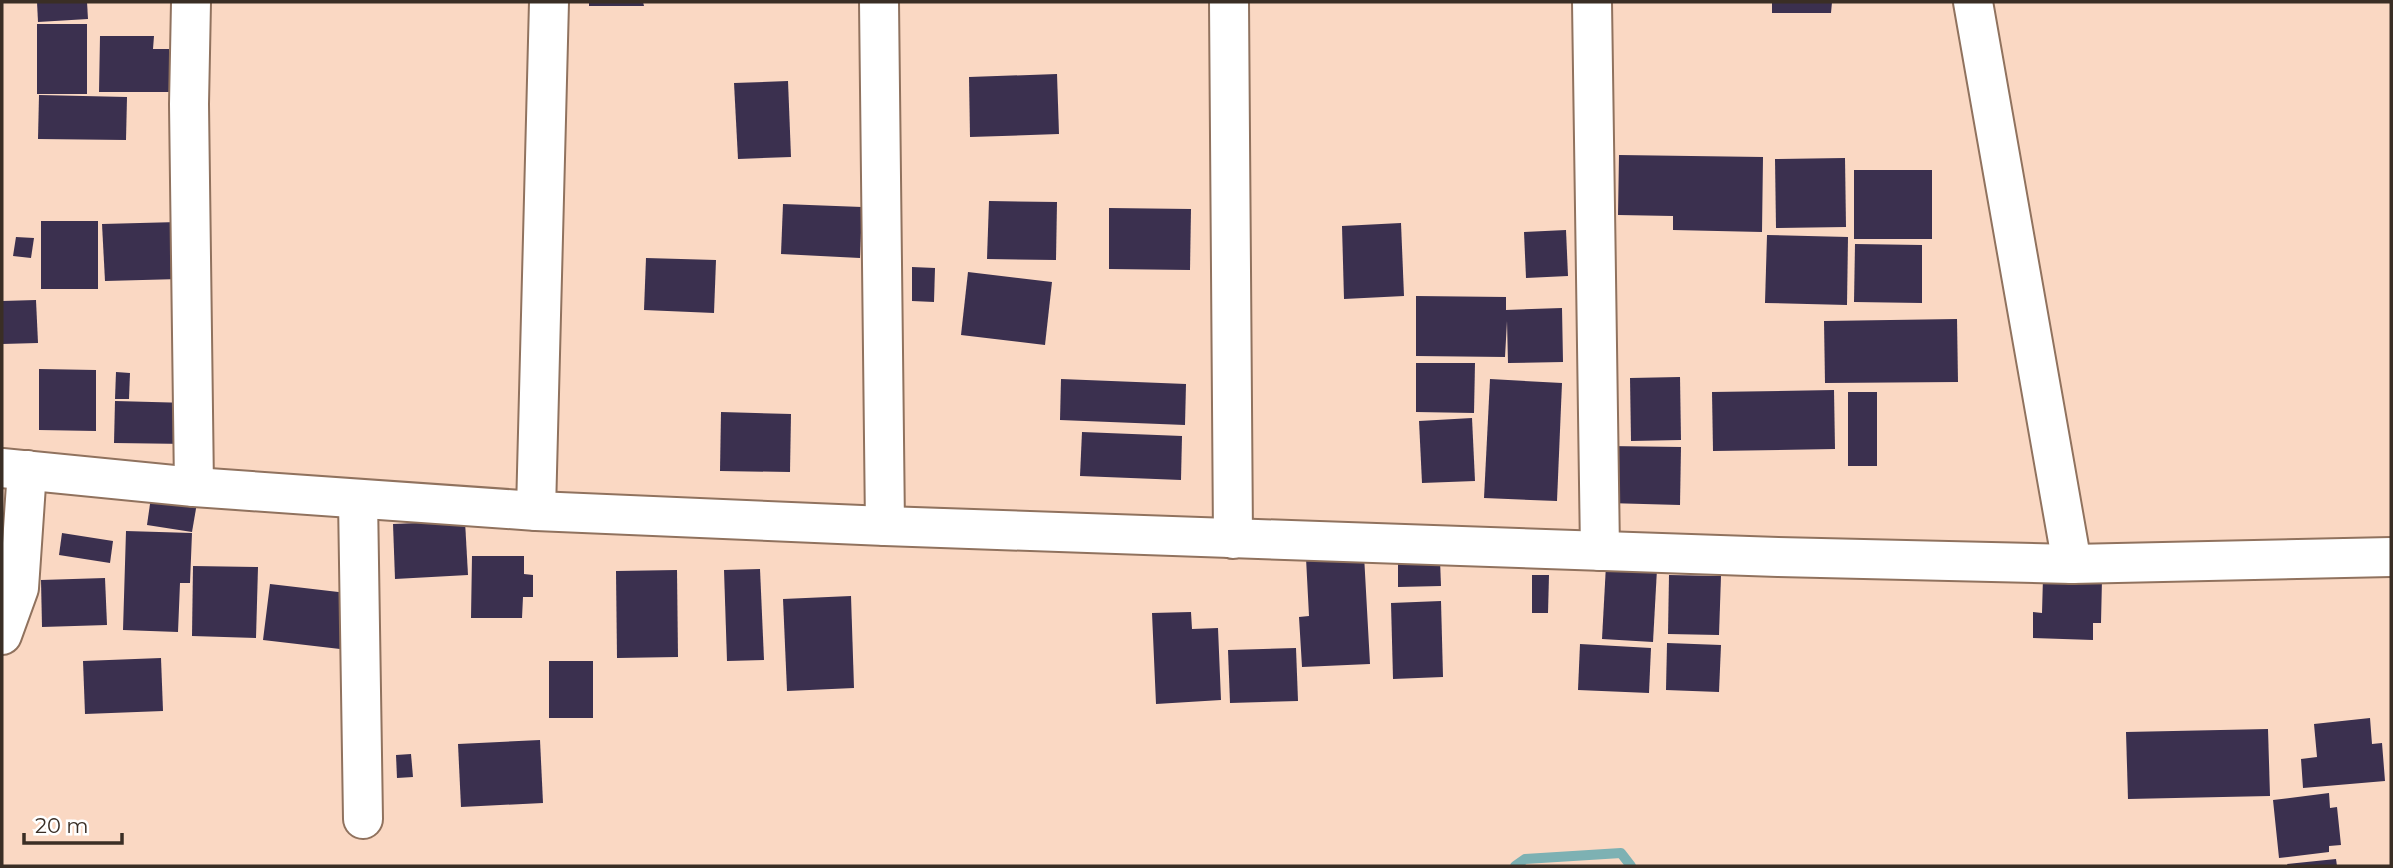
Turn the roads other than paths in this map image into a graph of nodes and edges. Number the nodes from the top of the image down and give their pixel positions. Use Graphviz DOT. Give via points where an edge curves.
graph roads {
  1 [pos="191,2"];
  2 [pos="549,2"];
  3 [pos="879,2"];
  4 [pos="1229,2"];
  5 [pos="1592,2"];
  6 [pos="1972,2"];
  7 [pos="14,469"];
  8 [pos="194,487"];
  9 [pos="358,499"];
  10 [pos="536,511"];
  11 [pos="885,526"];
  12 [pos="1233,539"];
  13 [pos="1600,551"];
  14 [pos="2391,557"];
  15 [pos="2072,564"];
  16 [pos="2,635"];
  17 [pos="363,819"];
  1 -- 8 [label="street"];
  2 -- 10 [label="street"];
  3 -- 11 [label="street"];
  4 -- 12 [label="street"];
  5 -- 13 [label="street"];
  6 -- 15 [label="street"];
  7 -- 8 [label="street"];
  7 -- 16 [label="street" via="19,588"];
  8 -- 9 [label="street"];
  9 -- 10 [label="street"];
  9 -- 17 [label="street"];
  10 -- 11 [label="street"];
  11 -- 12 [label="street"];
  12 -- 13 [label="street"];
  13 -- 15 [label="street"];
  14 -- 15 [label="street"];
}
